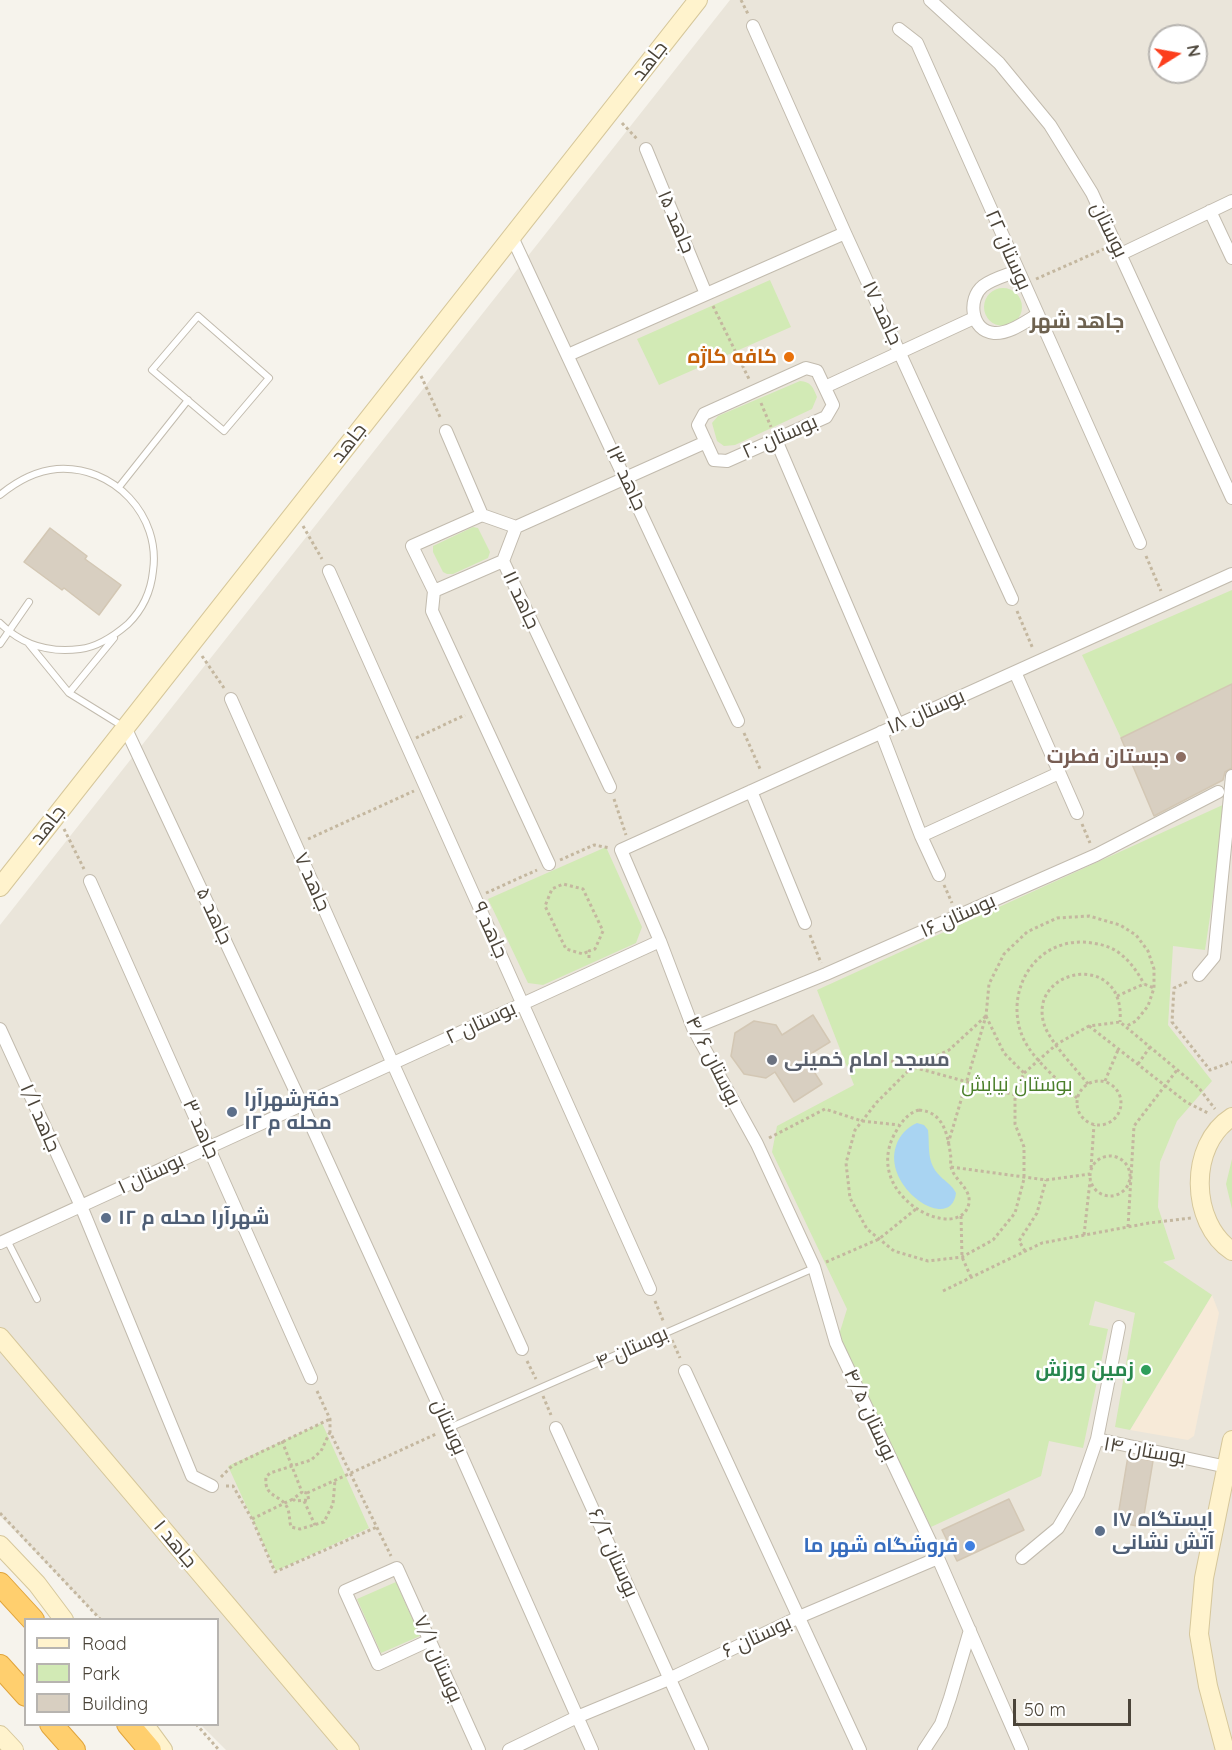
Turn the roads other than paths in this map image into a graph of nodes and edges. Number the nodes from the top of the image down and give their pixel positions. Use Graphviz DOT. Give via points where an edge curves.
graph roads {
  1 [pos="698,0"];
  2 [pos="930,0"];
  3 [pos="753,26"];
  4 [pos="899,28"];
  5 [pos="646,149"];
  6 [pos="1232,201"];
  7 [pos="1210,211"];
  8 [pos="845,233"];
  9 [pos="512,237"];
  10 [pos="1119,249"];
  11 [pos="1232,258"];
  12 [pos="1017,270"];
  13 [pos="706,294"];
  14 [pos="1037,315"];
  15 [pos="975,318"];
  16 [pos="900,352"];
  17 [pos="568,355"];
  18 [pos="825,387"];
  19 [pos="188,400"];
  20 [pos="446,431"];
  21 [pos="776,440"];
  22 [pos="706,442"];
  23 [pos="625,478"];
  24 [pos="119,487"];
  25 [pos="0,495"];
  26 [pos="1232,498"];
  27 [pos="482,515"];
  28 [pos="516,527"];
  29 [pos="1140,543"];
  30 [pos="503,561"];
  31 [pos="329,571"];
  32 [pos="1232,574"];
  33 [pos="434,591"];
  34 [pos="1012,599"];
  35 [pos="29,602"];
  36 [pos="0,623"];
  37 [pos="9,632"];
  38 [pos="117,634"];
  39 [pos="0,644"];
  40 [pos="29,644"];
  41 [pos="1015,672"];
  42 [pos="69,693"];
  43 [pos="231,699"];
  44 [pos="738,721"];
  45 [pos="898,725"];
  46 [pos="125,728"];
  47 [pos="881,732"];
  48 [pos="1059,773"];
  49 [pos="1231,776"];
  50 [pos="610,787"];
  51 [pos="751,791"];
  52 [pos="1218,792"];
  53 [pos="1077,813"];
  54 [pos="921,836"];
  55 [pos="625,848"];
  56 [pos="549,864"];
  57 [pos="939,875"];
  58 [pos="90,881"];
  59 [pos="0,887"];
  60 [pos="805,923"];
  61 [pos="660,941"];
  62 [pos="1200,975"];
  63 [pos="523,1004"];
  64 [pos="693,1028"];
  65 [pos="0,1029"];
  66 [pos="393,1064"];
  67 [pos="302,1105"];
  68 [pos="1228,1119"];
  69 [pos="209,1147"];
  70 [pos="81,1206"];
  71 [pos="3,1241"];
  72 [pos="1232,1251"];
  73 [pos="814,1267"];
  74 [pos="650,1289"];
  75 [pos="37,1299"];
  76 [pos="1119,1327"];
  77 [pos="0,1337"];
  78 [pos="522,1349"];
  79 [pos="685,1371"];
  80 [pos="311,1378"];
  81 [pos="449,1428"];
  82 [pos="556,1428"];
  83 [pos="1097,1439"];
  84 [pos="1232,1440"];
  85 [pos="1227,1467"];
  86 [pos="212,1486"];
  87 [pos="0,1545"];
  88 [pos="938,1558"];
  89 [pos="1022,1558"];
  90 [pos="0,1584"];
  91 [pos="799,1617"];
  92 [pos="31,1618"];
  93 [pos="62,1618"];
  94 [pos="970,1630"];
  95 [pos="430,1640"];
  96 [pos="0,1666"];
  97 [pos="669,1678"];
  98 [pos="24,1693"];
  99 [pos="577,1717"];
  100 [pos="52,1726"];
  101 [pos="129,1726"];
  102 [pos="145,1726"];
  103 [pos="0,1735"];
  104 [pos="14,1750"];
  105 [pos="74,1750"];
  106 [pos="150,1750"];
  107 [pos="163,1750"];
  108 [pos="350,1750"];
  109 [pos="479,1750"];
  110 [pos="509,1750"];
  111 [pos="592,1750"];
  112 [pos="702,1750"];
  113 [pos="860,1750"];
  114 [pos="924,1750"];
  115 [pos="1022,1750"];
  116 [pos="1225,1750"];
  1 -- 9 [label="street, جاهد"];
  2 -- 10 [label="street, بوستان" via="999,63 1050,125 1092,193"];
  3 -- 8 [label="street, جاهد ۱۷"];
  4 -- 12 [label="street, بوستان ۲۲" via="917,43"];
  5 -- 13 [label="street, جاهد ۱۵"];
  6 -- 7 [label="street"];
  7 -- 10 [label="street"];
  7 -- 11 [label="street"];
  8 -- 13 [label="street"];
  8 -- 16 [label="street, جاهد ۱۷"];
  9 -- 17 [label="street, جاهد ۱۳"];
  9 -- 46 [label="street, جاهد"];
  10 -- 26 [label="street, بوستان"];
  12 -- 14 [label="street, بوستان ۲۲"];
  12 -- 15 [label="street" via="983,286 975,295"];
  13 -- 17 [label="street"];
  14 -- 15 [label="street" via="1007,331 994,333 983,329"];
  14 -- 29 [label="street, بوستان ۲۲"];
  15 -- 16 [label="street, بوستان ۲۰"];
  16 -- 18 [label="street, بوستان ۲۰"];
  16 -- 34 [label="street, جاهد ۱۷"];
  17 -- 23 [label="street, جاهد ۱۳"];
  18 -- 21 [label="street, بوستان ۲۰" via="833,405 826,417"];
  18 -- 22 [label="street, بوستان ۲۰" via="817,371 806,368 704,414 698,425"];
  19 -- 19 [label="lane" via="224,431 269,378 198,316 152,370"];
  19 -- 24 [label="lane"];
  20 -- 27 [label="street"];
  21 -- 22 [label="street, بوستان ۲۰" via="727,461 714,460"];
  21 -- 45 [label="street"];
  22 -- 23 [label="street"];
  23 -- 28 [label="street"];
  23 -- 44 [label="street, جاهد ۱۳"];
  24 -- 25 [label="lane" via="100,476 57,469 16,482"];
  24 -- 38 [label="lane" via="146,520 155,561 144,602"];
  27 -- 28 [label="street"];
  27 -- 33 [label="street" via="412,546"];
  28 -- 30 [label="street, جاهد ۱۱"];
  30 -- 33 [label="street"];
  30 -- 50 [label="street, جاهد ۱۱"];
  31 -- 63 [label="street, جاهد ۹"];
  32 -- 41 [label="street, بوستان ۱۸"];
  33 -- 56 [label="street" via="432,611"];
  35 -- 37 [label="lane"];
  36 -- 37 [label="lane"];
  37 -- 39 [label="lane"];
  37 -- 40 [label="lane"];
  38 -- 40 [label="lane" via="83,649 65,651"];
  38 -- 42 [label="lane"];
  40 -- 42 [label="lane"];
  41 -- 45 [label="street, بوستان ۱۸"];
  41 -- 48 [label="street"];
  42 -- 46 [label="lane"];
  43 -- 66 [label="street, جاهد ۷"];
  45 -- 47 [label="street, بوستان ۱۸"];
  46 -- 59 [label="street, جاهد"];
  46 -- 67 [label="street, جاهد ۵"];
  47 -- 51 [label="street, بوستان ۱۸"];
  47 -- 54 [label="street"];
  48 -- 53 [label="street"];
  48 -- 54 [label="street"];
  49 -- 62 [label="street" via="1214,957"];
  51 -- 55 [label="street, بوستان ۱۸"];
  51 -- 60 [label="street"];
  52 -- 64 [label="street, بوستان ۱۶" via="1096,855"];
  54 -- 57 [label="street"];
  55 -- 61 [label="street, بوستان ۴/۶"];
  58 -- 69 [label="street, جاهد ۳"];
  61 -- 63 [label="street, بوستان ۲"];
  61 -- 64 [label="street, بوستان ۴/۶"];
  63 -- 66 [label="street, بوستان ۲"];
  63 -- 74 [label="street, جاهد ۹"];
  64 -- 73 [label="street, بوستان ۴/۶" via="757,1144"];
  65 -- 70 [label="street, جاهد ۱/۱"];
  66 -- 67 [label="street, بوستان ۲"];
  66 -- 78 [label="street, جاهد ۷"];
  67 -- 69 [label="street, بوستان ۱"];
  67 -- 81 [label="street, بوستان"];
  68 -- 72 [label="street" via="1205,1149 1198,1183 1204,1216 1223,1245"];
  69 -- 70 [label="street, بوستان ۱"];
  69 -- 80 [label="street, جاهد ۳"];
  70 -- 71 [label="street, بوستان ۱"];
  70 -- 86 [label="street, جاهد ۱/۱" via="192,1476"];
  71 -- 75 [label="lane"];
  73 -- 81 [label="lane, بوستان ۴"];
  73 -- 88 [label="street, بوستان ۴/۵" via="836,1343"];
  76 -- 83 [label="street"];
  77 -- 108 [label="street, جاهد ۱"];
  79 -- 91 [label="street"];
  81 -- 99 [label="street, بوستان"];
  82 -- 97 [label="street, بوستان ۶/۲"];
  83 -- 85 [label="street, بوستان ۱۴"];
  83 -- 89 [label="street, بوستان ۱۴" via="1078,1494 1058,1528"];
  84 -- 85 [label="street"];
  85 -- 116 [label="street" via="1204,1578 1199,1634"];
  87 -- 93 [label="street"];
  88 -- 91 [label="street, بوستان ۶"];
  88 -- 94 [label="street, بوستان ۴/۵"];
  90 -- 92 [label="highway"];
  91 -- 97 [label="street, بوستان ۶"];
  91 -- 113 [label="street"];
  94 -- 114 [label="street" via="941,1724"];
  94 -- 115 [label="street, بوستان ۴/۵"];
  95 -- 95 [label="street, بوستان ۷/۱" via="378,1664 345,1591 397,1568"];
  95 -- 109 [label="street, بوستان ۷/۱"];
  96 -- 98 [label="highway"];
  97 -- 99 [label="street, بوستان ۶"];
  97 -- 112 [label="street, بوستان ۶/۲"];
  99 -- 110 [label="street, بوستان ۶"];
  99 -- 111 [label="street, بوستان"];
  100 -- 105 [label="highway"];
  101 -- 106 [label="highway"];
  102 -- 107 [label="street"];
  103 -- 104 [label="street"];
}
